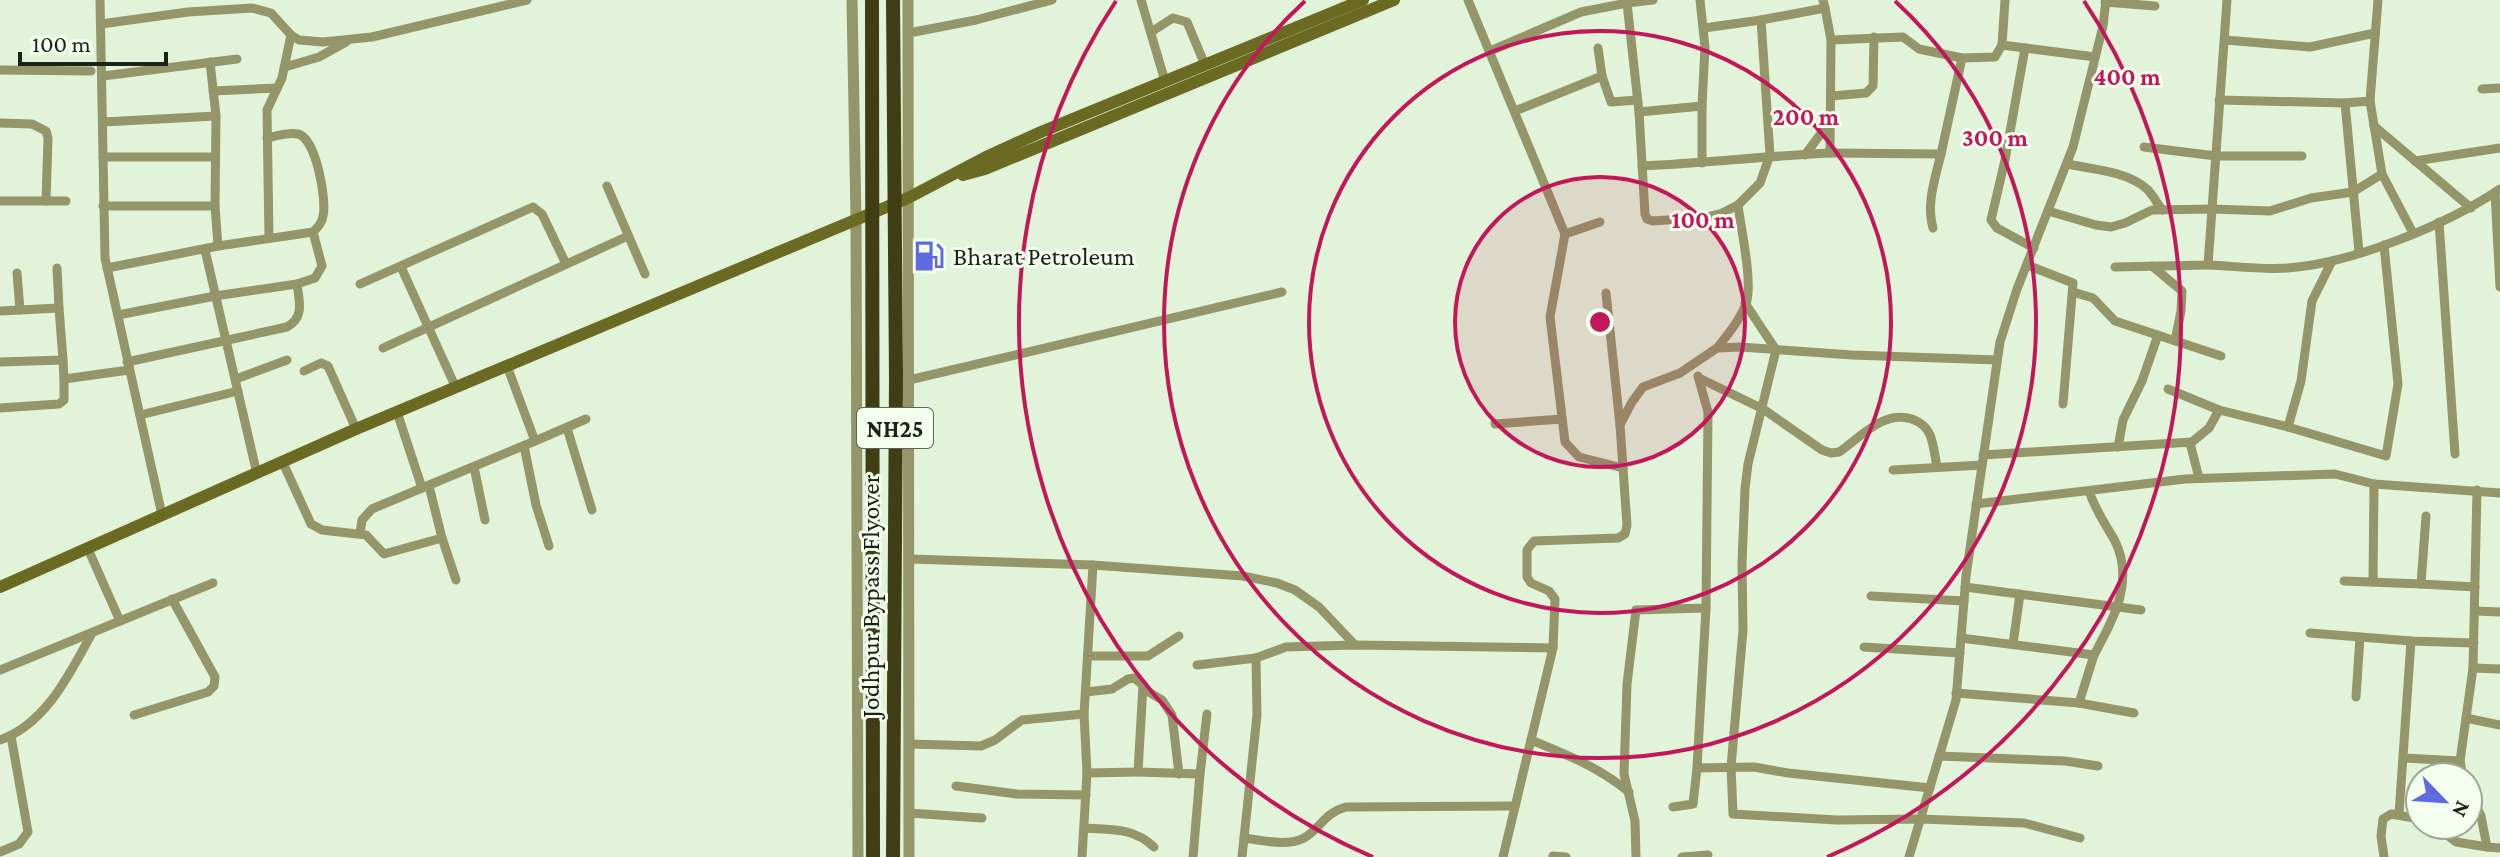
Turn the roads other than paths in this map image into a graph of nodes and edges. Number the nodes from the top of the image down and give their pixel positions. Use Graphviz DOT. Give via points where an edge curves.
graph roads {
  1 [pos="100,0"];
  2 [pos="527,0"];
  3 [pos="852,0"];
  4 [pos="872,0"];
  5 [pos="893,0"];
  6 [pos="908,0"];
  7 [pos="1052,0"];
  8 [pos="1141,0"];
  9 [pos="1363,0"];
  10 [pos="1394,0"];
  11 [pos="1468,0"];
  12 [pos="1653,0"];
  13 [pos="1700,0"];
  14 [pos="2005,0"];
  15 [pos="2227,0"];
  16 [pos="2378,0"];
  17 [pos="2106,1"];
  18 [pos="1627,3"];
  19 [pos="1824,4"];
  20 [pos="1330,6"];
  21 [pos="2155,6"];
  22 [pos="1761,20"];
  23 [pos="101,24"];
  24 [pos="1704,28"];
  25 [pos="1151,32"];
  26 [pos="909,33"];
  27 [pos="2375,33"];
  28 [pos="291,35"];
  29 [pos="1874,37"];
  30 [pos="349,40"];
  31 [pos="1831,40"];
  32 [pos="2225,40"];
  33 [pos="2002,45"];
  34 [pos="1598,48"];
  35 [pos="2025,48"];
  36 [pos="1490,51"];
  37 [pos="2095,57"];
  38 [pos="1962,58"];
  39 [pos="237,59"];
  40 [pos="210,62"];
  41 [pos="1205,65"];
  42 [pos="285,67"];
  43 [pos="0,70"];
  44 [pos="91,71"];
  45 [pos="103,76"];
  46 [pos="1602,76"];
  47 [pos="1165,81"];
  48 [pos="277,88"];
  49 [pos="2500,88"];
  50 [pos="2482,89"];
  51 [pos="213,91"];
  52 [pos="1831,96"];
  53 [pos="1637,100"];
  54 [pos="2219,100"];
  55 [pos="2370,101"];
  56 [pos="2345,103"];
  57 [pos="1702,106"];
  58 [pos="1515,111"];
  59 [pos="1639,112"];
  60 [pos="216,116"];
  61 [pos="1831,120"];
  62 [pos="103,122"];
  63 [pos="0,123"];
  64 [pos="2374,126"];
  65 [pos="267,138"];
  66 [pos="2144,147"];
  67 [pos="2500,148"];
  68 [pos="1830,153"];
  69 [pos="1941,154"];
  70 [pos="1770,155"];
  71 [pos="1805,155"];
  72 [pos="2216,156"];
  73 [pos="2302,156"];
  74 [pos="103,157"];
  75 [pos="215,157"];
  76 [pos="2415,161"];
  77 [pos="1702,163"];
  78 [pos="2067,164"];
  79 [pos="1642,166"];
  80 [pos="2382,174"];
  81 [pos="948,179"];
  82 [pos="607,186"];
  83 [pos="2498,191"];
  84 [pos="2353,192"];
  85 [pos="908,198"];
  86 [pos="0,201"];
  87 [pos="46,201"];
  88 [pos="66,201"];
  89 [pos="1738,205"];
  90 [pos="103,206"];
  91 [pos="215,206"];
  92 [pos="2471,208"];
  93 [pos="2212,209"];
  94 [pos="2162,210"];
  95 [pos="2048,211"];
  96 [pos="856,218"];
  97 [pos="1600,222"];
  98 [pos="2439,222"];
  99 [pos="1933,228"];
  100 [pos="313,232"];
  101 [pos="2413,233"];
  102 [pos="1565,234"];
  103 [pos="628,236"];
  104 [pos="269,238"];
  105 [pos="2384,245"];
  106 [pos="218,246"];
  107 [pos="2034,248"];
  108 [pos="205,250"];
  109 [pos="2359,252"];
  110 [pos="2332,261"];
  111 [pos="566,264"];
  112 [pos="2027,265"];
  113 [pos="2208,265"];
  114 [pos="2152,266"];
  115 [pos="401,267"];
  116 [pos="2115,267"];
  117 [pos="57,268"];
  118 [pos="107,268"];
  119 [pos="17,273"];
  120 [pos="645,274"];
  121 [pos="297,284"];
  122 [pos="360,284"];
  123 [pos="2500,287"];
  124 [pos="1282,292"];
  125 [pos="2073,292"];
  126 [pos="1606,293"];
  127 [pos="215,296"];
  128 [pos="1745,303"];
  129 [pos="59,308"];
  130 [pos="20,310"];
  131 [pos="0,311"];
  132 [pos="118,315"];
  133 [pos="428,326"];
  134 [pos="2158,335"];
  135 [pos="228,340"];
  136 [pos="2175,341"];
  137 [pos="383,348"];
  138 [pos="1717,348"];
  139 [pos="1776,350"];
  140 [pos="2221,356"];
  141 [pos="63,360"];
  142 [pos="287,360"];
  143 [pos="1997,360"];
  144 [pos="0,362"];
  145 [pos="1695,365"];
  146 [pos="128,366"];
  147 [pos="507,366"];
  148 [pos="304,371"];
  149 [pos="1699,378"];
  150 [pos="64,379"];
  151 [pos="236,379"];
  152 [pos="909,380"];
  153 [pos="456,388"];
  154 [pos="2168,389"];
  155 [pos="238,391"];
  156 [pos="2063,404"];
  157 [pos="0,408"];
  158 [pos="1763,409"];
  159 [pos="2219,410"];
  160 [pos="397,412"];
  161 [pos="140,415"];
  162 [pos="586,419"];
  163 [pos="1562,419"];
  164 [pos="1495,424"];
  165 [pos="1620,425"];
  166 [pos="2288,427"];
  167 [pos="567,428"];
  168 [pos="356,429"];
  169 [pos="535,441"];
  170 [pos="2192,442"];
  171 [pos="524,446"];
  172 [pos="2118,447"];
  173 [pos="2455,454"];
  174 [pos="1983,460"];
  175 [pos="283,463"];
  176 [pos="474,467"];
  177 [pos="1937,467"];
  178 [pos="1623,468"];
  179 [pos="1893,470"];
  180 [pos="257,474"];
  181 [pos="2199,478"];
  182 [pos="2374,484"];
  183 [pos="425,487"];
  184 [pos="2477,490"];
  185 [pos="2089,491"];
  186 [pos="2500,493"];
  187 [pos="1976,504"];
  188 [pos="592,510"];
  189 [pos="162,515"];
  190 [pos="2426,516"];
  191 [pos="485,520"];
  192 [pos="360,533"];
  193 [pos="442,538"];
  194 [pos="549,546"];
  195 [pos="88,549"];
  196 [pos="910,559"];
  197 [pos="1093,565"];
  198 [pos="456,580"];
  199 [pos="2344,581"];
  200 [pos="2373,582"];
  201 [pos="213,583"];
  202 [pos="2421,584"];
  203 [pos="0,587"];
  204 [pos="1965,587"];
  205 [pos="2475,587"];
  206 [pos="2020,594"];
  207 [pos="1871,596"];
  208 [pos="172,599"];
  209 [pos="1964,601"];
  210 [pos="2119,607"];
  211 [pos="1706,608"];
  212 [pos="2141,610"];
  213 [pos="2475,611"];
  214 [pos="2500,612"];
  215 [pos="120,621"];
  216 [pos="92,633"];
  217 [pos="2310,633"];
  218 [pos="1179,636"];
  219 [pos="2360,637"];
  220 [pos="1961,638"];
  221 [pos="2411,641"];
  222 [pos="2474,643"];
  223 [pos="2013,644"];
  224 [pos="1355,645"];
  225 [pos="1864,647"];
  226 [pos="1553,648"];
  227 [pos="1960,653"];
  228 [pos="2094,655"];
  229 [pos="1088,656"];
  230 [pos="1256,658"];
  231 [pos="1197,665"];
  232 [pos="2473,668"];
  233 [pos="2500,669"];
  234 [pos="0,670"];
  235 [pos="1144,689"];
  236 [pos="1086,692"];
  237 [pos="1956,693"];
  238 [pos="2356,697"];
  239 [pos="2079,703"];
  240 [pos="2134,713"];
  241 [pos="1084,714"];
  242 [pos="1207,714"];
  243 [pos="134,715"];
  244 [pos="2466,718"];
  245 [pos="2500,725"];
  246 [pos="11,736"];
  247 [pos="0,740"];
  248 [pos="1531,740"];
  249 [pos="909,744"];
  250 [pos="1939,756"];
  251 [pos="2404,758"];
  252 [pos="2460,761"];
  253 [pos="2098,766"];
  254 [pos="1731,767"];
  255 [pos="1697,768"];
  256 [pos="1138,772"];
  257 [pos="1087,773"];
  258 [pos="1179,774"];
  259 [pos="1200,774"];
  260 [pos="956,786"];
  261 [pos="1930,788"];
  262 [pos="1629,792"];
  263 [pos="1086,795"];
  264 [pos="1515,806"];
  265 [pos="1673,807"];
  266 [pos="909,813"];
  267 [pos="2399,814"];
  268 [pos="2404,815"];
  269 [pos="982,818"];
  270 [pos="1920,819"];
  271 [pos="1084,828"];
  272 [pos="2484,832"];
  273 [pos="1244,838"];
  274 [pos="2080,838"];
  275 [pos="2455,841"];
  276 [pos="1154,847"];
  277 [pos="2487,847"];
  278 [pos="2500,848"];
  279 [pos="0,852"];
  280 [pos="1708,855"];
  281 [pos="1553,856"];
  282 [pos="858,857"];
  283 [pos="873,857"];
  284 [pos="893,857"];
  285 [pos="909,857"];
  286 [pos="1082,857"];
  287 [pos="1193,857"];
  288 [pos="1242,857"];
  289 [pos="1503,857"];
  290 [pos="1566,857"];
  291 [pos="1636,857"];
  292 [pos="1682,857"];
  293 [pos="1909,857"];
  294 [pos="2384,857"];
  1 -- 23 [label="street"];
  2 -- 30 [label="street"];
  3 -- 96 [label="street"];
  4 -- 283 [label="highway, Jodhpur Bypass Flyover / NH25, bridge"];
  5 -- 284 [label="highway, Jodhpur Bypass Flyover / NH25, bridge"];
  6 -- 26 [label="street"];
  7 -- 26 [label="street"];
  8 -- 25 [label="street"];
  9 -- 20 [label="main road"];
  10 -- 81 [label="main road" via="985,169"];
  11 -- 36 [label="street"];
  12 -- 18 [label="street"];
  13 -- 24 [label="street"];
  14 -- 33 [label="street"];
  15 -- 32 [label="street"];
  16 -- 27 [label="street"];
  17 -- 21 [label="street"];
  17 -- 37 [label="street"];
  18 -- 36 [label="street" via="1581,12"];
  18 -- 53 [label="street"];
  19 -- 22 [label="street"];
  19 -- 31 [label="street"];
  20 -- 41 [label="main road"];
  22 -- 24 [label="street"];
  22 -- 70 [label="street"];
  23 -- 28 [label="street" via="252,8 271,13"];
  23 -- 45 [label="street"];
  24 -- 57 [label="street"];
  25 -- 41 [label="street" via="1173,18 1187,22"];
  25 -- 47 [label="street"];
  26 -- 85 [label="street"];
  27 -- 32 [label="street" via="2310,47"];
  27 -- 55 [label="street"];
  28 -- 30 [label="street" via="309,42"];
  28 -- 42 [label="street"];
  29 -- 31 [label="street"];
  29 -- 38 [label="street" via="1903,37 1919,49"];
  29 -- 52 [label="street" via="1870,91"];
  30 -- 42 [label="street" via="319,57"];
  31 -- 52 [label="street"];
  32 -- 54 [label="street"];
  33 -- 35 [label="street"];
  33 -- 38 [label="street" via="1995,57"];
  34 -- 46 [label="street"];
  35 -- 37 [label="street"];
  35 -- 107 [label="street" via="1991,220"];
  36 -- 58 [label="street"];
  37 -- 78 [label="street"];
  38 -- 69 [label="street"];
  39 -- 40 [label="street"];
  40 -- 45 [label="street"];
  40 -- 51 [label="street"];
  41 -- 47 [label="main road"];
  42 -- 48 [label="street"];
  43 -- 44 [label="street"];
  45 -- 62 [label="street"];
  46 -- 53 [label="street" via="1611,102"];
  46 -- 58 [label="street"];
  47 -- 81 [label="main road" via="986,157"];
  48 -- 51 [label="street"];
  48 -- 65 [label="street" via="267,110"];
  49 -- 50 [label="street"];
  51 -- 60 [label="street"];
  52 -- 61 [label="street"];
  53 -- 59 [label="street"];
  54 -- 56 [label="street"];
  54 -- 72 [label="street"];
  55 -- 56 [label="street"];
  55 -- 64 [label="street"];
  56 -- 84 [label="street"];
  57 -- 59 [label="street"];
  57 -- 77 [label="street"];
  58 -- 102 [label="street"];
  59 -- 79 [label="street"];
  60 -- 62 [label="street"];
  60 -- 75 [label="street"];
  61 -- 68 [label="street"];
  61 -- 71 [label="street"];
  62 -- 74 [label="street"];
  63 -- 87 [label="street" via="32,124 46,131"];
  64 -- 76 [label="street"];
  64 -- 80 [label="street"];
  65 -- 100 [label="street" via="296,133 306,139 324,191 323,219"];
  65 -- 104 [label="street"];
  66 -- 72 [label="street"];
  67 -- 76 [label="street"];
  68 -- 69 [label="street"];
  68 -- 71 [label="street"];
  69 -- 99 [label="street" via="1930,203"];
  70 -- 71 [label="street"];
  70 -- 77 [label="street"];
  70 -- 89 [label="street" via="1760,183"];
  72 -- 73 [label="street"];
  72 -- 93 [label="street"];
  74 -- 75 [label="street"];
  74 -- 90 [label="street"];
  75 -- 91 [label="street"];
  76 -- 92 [label="street"];
  77 -- 79 [label="street"];
  78 -- 94 [label="street" via="2140,183"];
  78 -- 95 [label="street"];
  79 -- 89 [label="street" via="1647,219 1707,217"];
  80 -- 84 [label="street"];
  80 -- 101 [label="street"];
  81 -- 85 [label="main road"];
  82 -- 103 [label="street"];
  83 -- 92 [label="street"];
  83 -- 123 [label="street"];
  84 -- 93 [label="street" via="2270,211"];
  84 -- 109 [label="street"];
  85 -- 96 [label="main road"];
  85 -- 152 [label="street"];
  86 -- 87 [label="street"];
  87 -- 88 [label="street"];
  89 -- 128 [label="street" via="1748,279"];
  90 -- 91 [label="street"];
  90 -- 118 [label="street"];
  91 -- 106 [label="street"];
  92 -- 98 [label="street"];
  93 -- 94 [label="street"];
  93 -- 113 [label="street"];
  94 -- 95 [label="street" via="2111,227"];
  95 -- 107 [label="street"];
  96 -- 147 [label="main road"];
  96 -- 282 [label="street"];
  97 -- 102 [label="street"];
  98 -- 101 [label="street"];
  98 -- 173 [label="street"];
  100 -- 104 [label="street"];
  100 -- 121 [label="street" via="322,266 315,278"];
  101 -- 105 [label="street"];
  102 -- 163 [label="street" via="1550,317"];
  103 -- 111 [label="street"];
  103 -- 120 [label="street"];
  104 -- 106 [label="street"];
  105 -- 109 [label="street"];
  105 -- 166 [label="street" via="2398,384 2386,456"];
  106 -- 108 [label="street"];
  107 -- 112 [label="street"];
  108 -- 118 [label="street"];
  108 -- 127 [label="street"];
  109 -- 110 [label="street"];
  110 -- 113 [label="street" via="2286,269"];
  110 -- 166 [label="street" via="2312,301 2301,381"];
  111 -- 115 [label="street" via="542,214 533,207"];
  111 -- 133 [label="street"];
  112 -- 125 [label="street" via="2073,283"];
  112 -- 143 [label="street"];
  113 -- 114 [label="street"];
  114 -- 116 [label="street"];
  114 -- 136 [label="street" via="2182,291"];
  115 -- 122 [label="street"];
  115 -- 133 [label="street"];
  117 -- 129 [label="street"];
  118 -- 132 [label="street"];
  119 -- 130 [label="street"];
  121 -- 127 [label="street"];
  121 -- 135 [label="street" via="301,311 293,324"];
  124 -- 152 [label="street"];
  125 -- 134 [label="street" via="2093,298 2115,321"];
  125 -- 156 [label="street"];
  126 -- 165 [label="street"];
  127 -- 132 [label="street"];
  127 -- 135 [label="street"];
  128 -- 138 [label="street"];
  128 -- 139 [label="street"];
  129 -- 130 [label="street"];
  129 -- 141 [label="street"];
  130 -- 131 [label="street"];
  132 -- 146 [label="street"];
  133 -- 137 [label="street"];
  133 -- 153 [label="street"];
  134 -- 136 [label="street"];
  134 -- 172 [label="street" via="2123,420"];
  135 -- 146 [label="street"];
  135 -- 151 [label="street"];
  136 -- 140 [label="street"];
  138 -- 139 [label="street"];
  138 -- 145 [label="street"];
  139 -- 143 [label="street"];
  139 -- 158 [label="street"];
  141 -- 144 [label="street"];
  141 -- 150 [label="street"];
  142 -- 151 [label="street"];
  143 -- 174 [label="street"];
  145 -- 149 [label="street"];
  145 -- 165 [label="street" via="1643,387"];
  146 -- 150 [label="street"];
  146 -- 161 [label="street"];
  147 -- 153 [label="main road"];
  147 -- 169 [label="street"];
  148 -- 168 [label="street" via="321,363 328,366"];
  149 -- 158 [label="street"];
  149 -- 211 [label="street" via="1708,412"];
  150 -- 157 [label="street" via="64,400 59,404"];
  151 -- 155 [label="street"];
  152 -- 196 [label="street"];
  153 -- 160 [label="main road"];
  154 -- 159 [label="street"];
  155 -- 161 [label="street"];
  155 -- 180 [label="street"];
  158 -- 177 [label="street" via="1831,453 1892,417 1915,420 1931,437"];
  158 -- 254 [label="street" via="1745,489 1743,630"];
  159 -- 166 [label="street"];
  159 -- 170 [label="street"];
  160 -- 168 [label="main road"];
  160 -- 183 [label="street"];
  161 -- 189 [label="street"];
  162 -- 167 [label="street"];
  163 -- 164 [label="street"];
  163 -- 178 [label="street" via="1572,452"];
  165 -- 178 [label="street"];
  167 -- 169 [label="street"];
  167 -- 188 [label="street"];
  168 -- 175 [label="main road"];
  169 -- 171 [label="street"];
  170 -- 172 [label="street"];
  170 -- 181 [label="street"];
  171 -- 176 [label="street"];
  171 -- 194 [label="street"];
  172 -- 174 [label="street"];
  174 -- 177 [label="street"];
  174 -- 187 [label="street"];
  175 -- 180 [label="main road"];
  175 -- 192 [label="street" via="311,524"];
  176 -- 183 [label="street"];
  176 -- 191 [label="street"];
  177 -- 179 [label="street"];
  178 -- 226 [label="street" via="1625,534 1534,541 1527,550 1527,577 1555,599"];
  180 -- 189 [label="main road"];
  181 -- 182 [label="street" via="2335,474"];
  181 -- 185 [label="street"];
  182 -- 184 [label="street"];
  182 -- 200 [label="street"];
  183 -- 192 [label="street" via="372,509 362,520"];
  183 -- 193 [label="street"];
  184 -- 186 [label="street"];
  184 -- 205 [label="street"];
  185 -- 187 [label="street"];
  185 -- 210 [label="street" via="2121,556"];
  187 -- 204 [label="street"];
  189 -- 195 [label="main road"];
  190 -- 202 [label="street"];
  192 -- 193 [label="street" via="388,555"];
  193 -- 198 [label="street"];
  195 -- 203 [label="main road"];
  195 -- 215 [label="street"];
  196 -- 197 [label="street"];
  196 -- 249 [label="street"];
  197 -- 224 [label="street" via="1277,583 1319,607"];
  197 -- 229 [label="street"];
  199 -- 200 [label="street"];
  200 -- 202 [label="street"];
  201 -- 208 [label="street"];
  202 -- 205 [label="street"];
  204 -- 206 [label="street"];
  204 -- 209 [label="street"];
  205 -- 213 [label="street"];
  206 -- 210 [label="street"];
  206 -- 223 [label="street"];
  207 -- 209 [label="street"];
  208 -- 215 [label="street"];
  208 -- 243 [label="street" via="215,677 214,686"];
  209 -- 220 [label="street"];
  210 -- 212 [label="street"];
  210 -- 228 [label="street"];
  211 -- 255 [label="street"];
  211 -- 262 [label="street" via="1636,610 1627,684 1624,774"];
  213 -- 214 [label="street"];
  213 -- 222 [label="street"];
  215 -- 216 [label="street"];
  216 -- 234 [label="street"];
  216 -- 246 [label="street" via="38,716"];
  217 -- 219 [label="street"];
  218 -- 229 [label="street" via="1148,656"];
  219 -- 221 [label="street"];
  219 -- 238 [label="street"];
  220 -- 223 [label="street"];
  220 -- 227 [label="street"];
  221 -- 222 [label="street"];
  221 -- 251 [label="street"];
  222 -- 232 [label="street"];
  223 -- 228 [label="street"];
  224 -- 226 [label="street"];
  224 -- 230 [label="street" via="1286,647"];
  225 -- 227 [label="street"];
  226 -- 248 [label="street"];
  227 -- 237 [label="street"];
  228 -- 239 [label="street"];
  229 -- 236 [label="street"];
  230 -- 231 [label="street"];
  230 -- 273 [label="street" via="1257,715"];
  232 -- 233 [label="street"];
  232 -- 244 [label="street"];
  235 -- 236 [label="street" via="1134,678 1112,689"];
  235 -- 256 [label="street"];
  235 -- 258 [label="street" via="1162,700 1172,715"];
  236 -- 241 [label="street"];
  237 -- 239 [label="street"];
  237 -- 250 [label="street"];
  239 -- 240 [label="street"];
  241 -- 249 [label="street" via="1022,720 981,746"];
  241 -- 257 [label="street"];
  242 -- 259 [label="street"];
  244 -- 245 [label="street"];
  244 -- 252 [label="street"];
  246 -- 247 [label="street"];
  246 -- 279 [label="street" via="28,832 19,844"];
  248 -- 262 [label="street" via="1585,762"];
  248 -- 264 [label="street"];
  249 -- 266 [label="street"];
  250 -- 253 [label="street"];
  250 -- 261 [label="street"];
  251 -- 252 [label="street"];
  251 -- 267 [label="street"];
  254 -- 255 [label="street"];
  254 -- 261 [label="street"];
  254 -- 270 [label="street" via="1733,814"];
  255 -- 265 [label="street" via="1693,804"];
  256 -- 257 [label="street"];
  256 -- 258 [label="street"];
  257 -- 263 [label="street"];
  258 -- 259 [label="street"];
  259 -- 287 [label="street"];
  260 -- 263 [label="street"];
  261 -- 270 [label="street"];
  262 -- 291 [label="street"];
  263 -- 271 [label="street"];
  264 -- 273 [label="street" via="1346,807 1295,841"];
  264 -- 289 [label="street"];
  266 -- 269 [label="street"];
  266 -- 285 [label="street"];
  267 -- 268 [label="street"];
  267 -- 294 [label="street" via="2383,819"];
  270 -- 274 [label="street" via="2024,823"];
  270 -- 293 [label="street"];
  271 -- 276 [label="street" via="1128,831"];
  271 -- 286 [label="street"];
  272 -- 277 [label="street"];
  273 -- 288 [label="street"];
  275 -- 277 [label="street"];
  277 -- 278 [label="street"];
  280 -- 292 [label="street"];
  281 -- 290 [label="street"];
}
